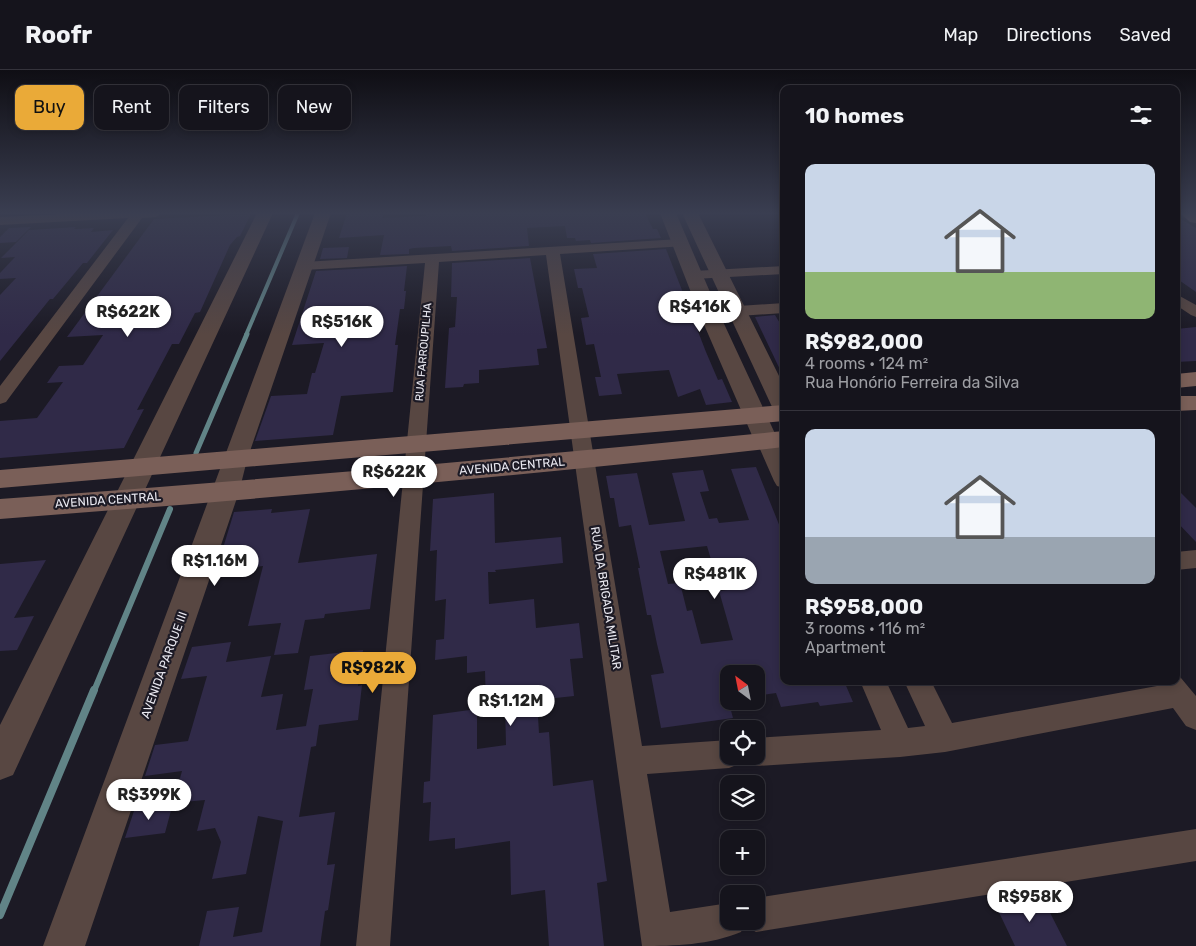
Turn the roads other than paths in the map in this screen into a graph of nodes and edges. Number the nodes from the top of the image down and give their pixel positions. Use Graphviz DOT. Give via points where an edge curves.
graph roads {
  1 [pos="108,254"];
  2 [pos="245,254"];
  3 [pos="308,254"];
  4 [pos="494,254"];
  5 [pos="553,254"];
  6 [pos="685,254"];
  7 [pos="709,254"];
  8 [pos="432,258"];
  9 [pos="304,266"];
  10 [pos="780,270"];
  11 [pos="719,274"];
  12 [pos="694,276"];
  13 [pos="1180,301"];
  14 [pos="780,308"];
  15 [pos="737,311"];
  16 [pos="1196,312"];
  17 [pos="709,313"];
  18 [pos="1196,379"];
  19 [pos="1180,381"];
  20 [pos="0,398"];
  21 [pos="780,401"];
  22 [pos="1196,403"];
  23 [pos="1180,404"];
  24 [pos="780,413"];
  25 [pos="756,415"];
  26 [pos="579,430"];
  27 [pos="775,439"];
  28 [pos="415,446"];
  29 [pos="235,460"];
  30 [pos="585,460"];
  31 [pos="780,462"];
  32 [pos="142,467"];
  33 [pos="413,475"];
  34 [pos="0,479"];
  35 [pos="226,492"];
  36 [pos="129,498"];
  37 [pos="0,509"];
  38 [pos="1196,559"];
  39 [pos="1180,561"];
  40 [pos="875,685"];
  41 [pos="919,685"];
  42 [pos="1173,688"];
  43 [pos="1196,717"];
  44 [pos="945,738"];
  45 [pos="900,743"];
  46 [pos="765,751"];
  47 [pos="720,755"];
  48 [pos="630,761"];
  49 [pos="0,762"];
  50 [pos="1196,845"];
  51 [pos="765,914"];
  52 [pos="720,922"];
  53 [pos="658,938"];
  54 [pos="64,946"];
  55 [pos="372,946"];
  1 -- 20 [label="street"];
  2 -- 32 [label="street"];
  3 -- 9 [label="street, AVENIDA PARQUE III"];
  4 -- 8 [label="street"];
  5 -- 26 [label="street, RUA DA BRIGADA MILITAR"];
  6 -- 12 [label="street"];
  7 -- 11 [label="street"];
  8 -- 9 [label="street"];
  8 -- 28 [label="street, RUA FARROUPILHA"];
  9 -- 29 [label="street, AVENIDA PARQUE III"];
  10 -- 11 [label="street"];
  11 -- 12 [label="street"];
  11 -- 15 [label="street"];
  12 -- 17 [label="street"];
  13 -- 16 [label="street"];
  14 -- 15 [label="street"];
  15 -- 17 [label="street"];
  15 -- 21 [label="street"];
  17 -- 25 [label="street"];
  18 -- 19 [label="main road"];
  22 -- 23 [label="main road"];
  24 -- 25 [label="main road"];
  25 -- 26 [label="main road"];
  25 -- 27 [label="street"];
  26 -- 28 [label="main road"];
  26 -- 30 [label="street, RUA DA BRIGADA MILITAR"];
  27 -- 30 [label="main road, AVENIDA CENTRAL"];
  27 -- 31 [label="street"];
  28 -- 29 [label="main road"];
  28 -- 33 [label="street, RUA FARROUPILHA"];
  29 -- 32 [label="main road"];
  29 -- 35 [label="street, AVENIDA PARQUE III"];
  30 -- 33 [label="main road, AVENIDA CENTRAL"];
  30 -- 48 [label="street, RUA DA BRIGADA MILITAR"];
  32 -- 34 [label="main road"];
  32 -- 36 [label="street"];
  33 -- 35 [label="main road, AVENIDA CENTRAL"];
  33 -- 55 [label="street, RUA FARROUPILHA"];
  35 -- 36 [label="main road, AVENIDA CENTRAL"];
  35 -- 54 [label="street, AVENIDA PARQUE III"];
  36 -- 37 [label="main road, AVENIDA CENTRAL"];
  36 -- 49 [label="street"];
  38 -- 39 [label="street"];
  40 -- 45 [label="street"];
  41 -- 44 [label="street"];
  42 -- 43 [label="street"];
  42 -- 44 [label="street"];
  44 -- 45 [label="street"];
  45 -- 46 [label="street"];
  47 -- 48 [label="street"];
  48 -- 53 [label="street, RUA DA BRIGADA MILITAR"];
  50 -- 51 [label="street"];
  52 -- 53 [label="street"];
}
